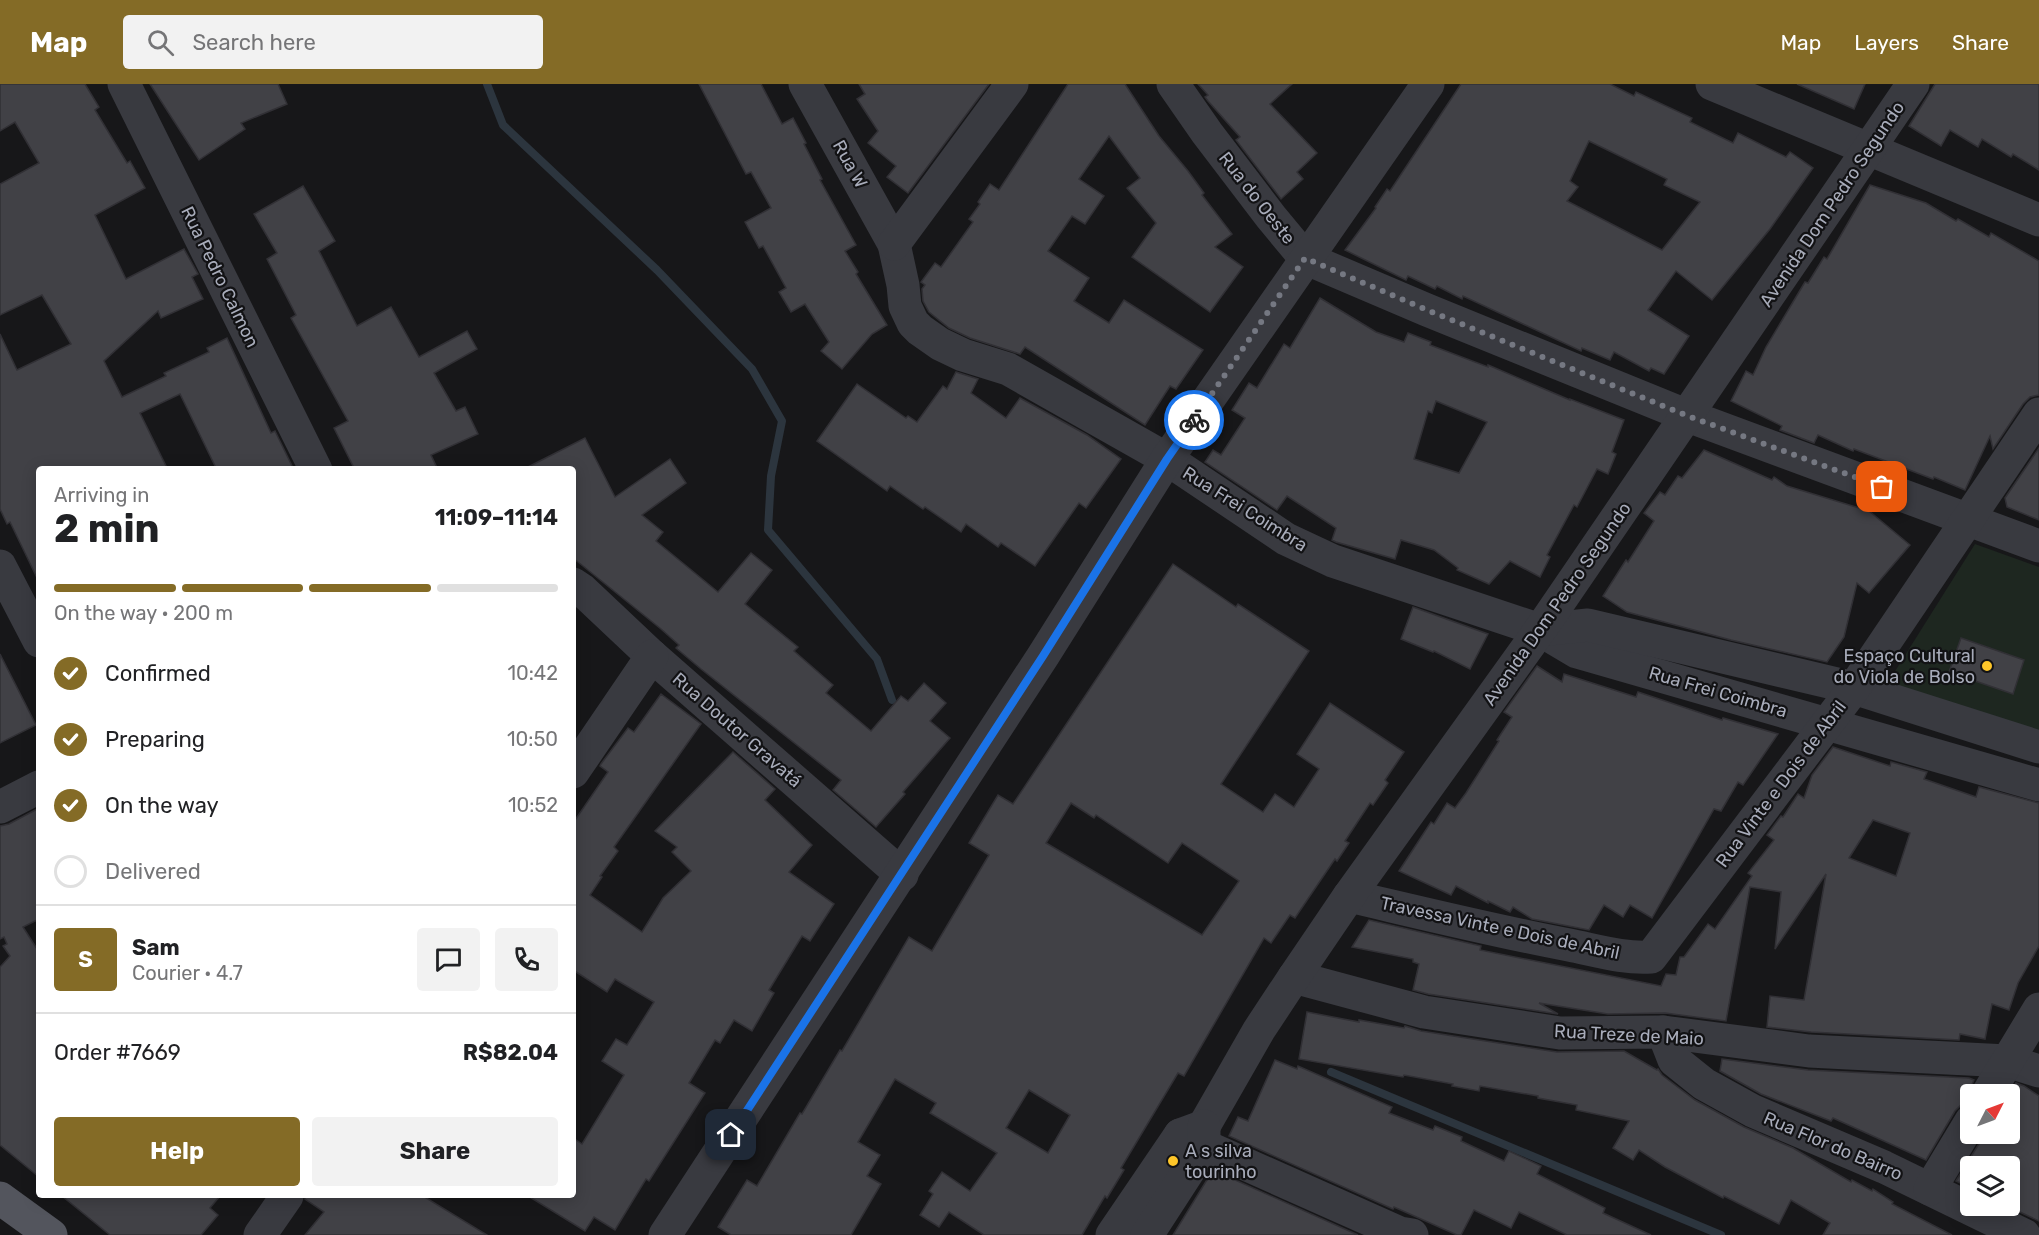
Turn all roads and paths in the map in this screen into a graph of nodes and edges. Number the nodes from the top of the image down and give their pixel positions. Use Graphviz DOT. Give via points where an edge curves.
graph roads {
  1 [pos="124,84"];
  2 [pos="805,84"];
  3 [pos="1012,84"];
  4 [pos="1173,84"];
  5 [pos="1428,84"];
  6 [pos="1712,84"];
  7 [pos="1913,84"];
  8 [pos="1870,149"];
  9 [pos="2039,220"];
  10 [pos="894,243"];
  11 [pos="1305,258"];
  12 [pos="2039,414"];
  13 [pos="1688,416"];
  14 [pos="1167,459"];
  15 [pos="314,466"];
  16 [pos="1968,518"];
  17 [pos="2039,546"];
  18 [pos="0,566"];
  19 [pos="576,586"];
  20 [pos="1540,630"];
  21 [pos="36,635"];
  22 [pos="652,656"];
  23 [pos="1854,688"];
  24 [pos="1828,724"];
  25 [pos="2039,747"];
  26 [pos="576,768"];
  27 [pos="2039,785"];
  28 [pos="36,789"];
  29 [pos="0,807"];
  30 [pos="902,875"];
  31 [pos="1349,896"];
  32 [pos="1651,957"];
  33 [pos="1294,977"];
  34 [pos="2039,1009"];
  35 [pos="1663,1032"];
  36 [pos="2007,1061"];
  37 [pos="2039,1071"];
  38 [pos="1993,1084"];
  39 [pos="1196,1136"];
  40 [pos="1960,1139"];
  41 [pos="1930,1189"];
  42 [pos="0,1198"];
  43 [pos="286,1198"];
  44 [pos="51,1235"];
  45 [pos="260,1235"];
  46 [pos="665,1235"];
  47 [pos="1112,1235"];
  48 [pos="1147,1235"];
  49 [pos="1412,1235"];
  50 [pos="2024,1235"];
  1 -- 15 [label="street, Rua Pedro Calmon"];
  2 -- 10 [label="street, Rua W"];
  3 -- 10 [label="street"];
  4 -- 11 [label="street, Rua do Oeste" via="1242,180"];
  5 -- 11 [label="street"];
  6 -- 8 [label="street"];
  7 -- 8 [label="street, Avenida Dom Pedro Segundo"];
  8 -- 9 [label="street"];
  8 -- 13 [label="street, Avenida Dom Pedro Segundo"];
  10 -- 14 [label="street, Rua Frei Coimbra" via="905,306 920,330 963,355 1008,369"];
  11 -- 13 [label="street, Rua do Oeste"];
  11 -- 14 [label="street"];
  12 -- 16 [label="street, Rua Vinte e Dois de Abril"];
  13 -- 16 [label="street, Rua do Oeste"];
  13 -- 20 [label="street, Avenida Dom Pedro Segundo"];
  14 -- 20 [label="street, Rua Frei Coimbra" via="1295,544 1333,561"];
  14 -- 30 [label="street"];
  16 -- 17 [label="street, Rua do Oeste"];
  16 -- 23 [label="street, Rua Vinte e Dois de Abril"];
  18 -- 21 [label="street"];
  19 -- 22 [label="street, Rua Doutor Gravatá"];
  20 -- 23 [label="street, Rua Frei Coimbra" via="1588,625"];
  20 -- 24 [label="street, Rua Frei Coimbra" via="1577,652"];
  20 -- 31 [label="street, Avenida Dom Pedro Segundo"];
  22 -- 26 [label="street"];
  22 -- 30 [label="street, Rua Doutor Gravatá"];
  23 -- 24 [label="street, Rua Vinte e Dois de Abril"];
  23 -- 25 [label="street, Rua Frei Coimbra"];
  24 -- 27 [label="street, Rua Frei Coimbra"];
  24 -- 32 [label="street, Rua Vinte e Dois de Abril"];
  28 -- 29 [label="street"];
  30 -- 46 [label="street"];
  31 -- 32 [label="street, Travessa Vinte e Dois de Abril" via="1545,941"];
  31 -- 33 [label="street, Avenida Dom Pedro Segundo"];
  33 -- 35 [label="street, Rua Treze de Maio" via="1424,1012 1560,1033"];
  33 -- 39 [label="street, Avenida Dom Pedro Segundo"];
  34 -- 36 [label="street"];
  35 -- 36 [label="street, Rua Treze de Maio" via="1809,1051"];
  35 -- 41 [label="street, Rua Flor do Bairro" via="1674,1060 1704,1084 1753,1111"];
  36 -- 37 [label="street, Rua Treze de Maio"];
  36 -- 38 [label="street"];
  39 -- 47 [label="street"];
  39 -- 48 [label="street"];
  39 -- 49 [label="street" via="1400,1233"];
  40 -- 41 [label="street"];
  41 -- 50 [label="street, Rua Flor do Bairro"];
  42 -- 44 [label="main road"];
  43 -- 45 [label="street"];
}
